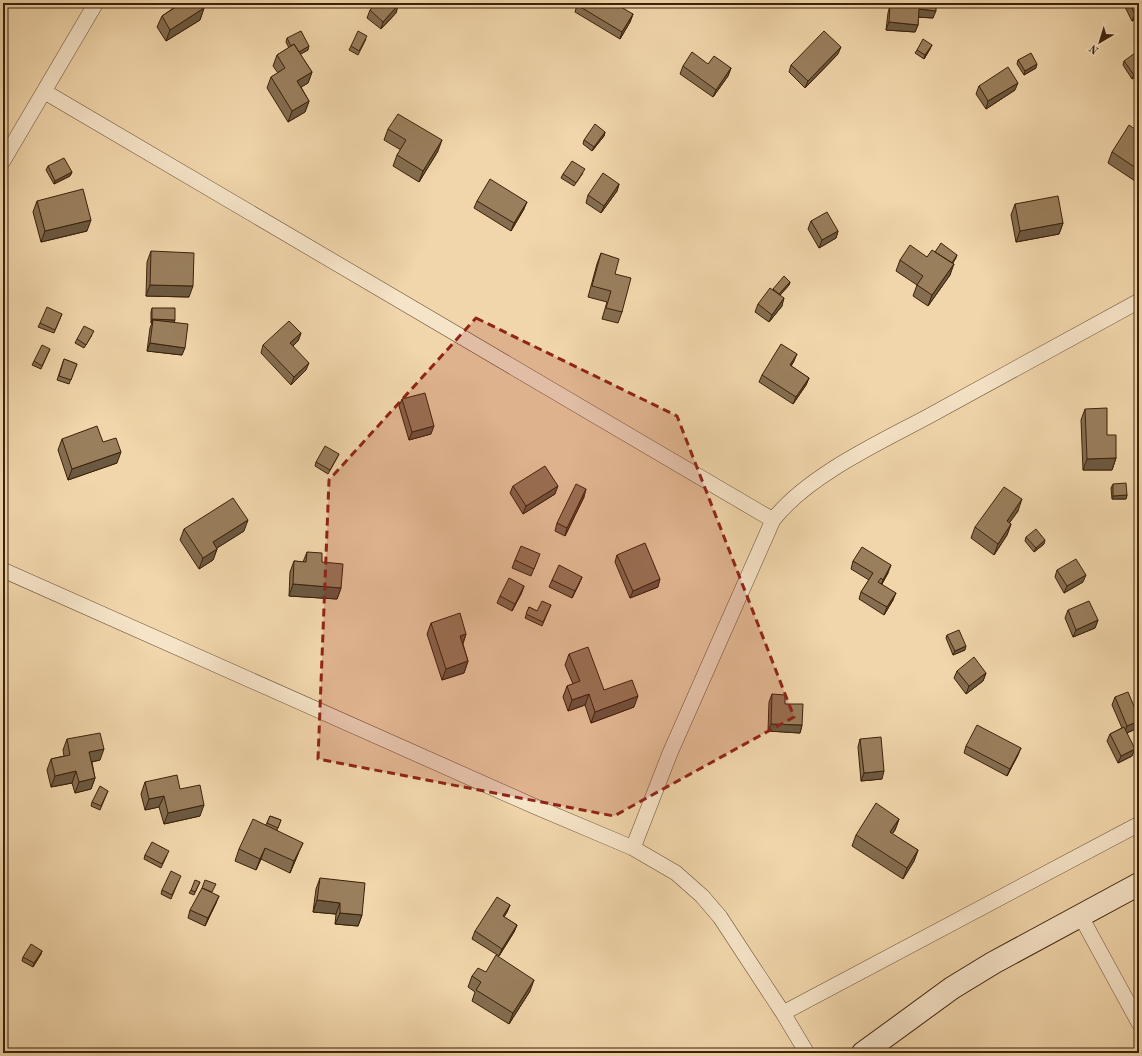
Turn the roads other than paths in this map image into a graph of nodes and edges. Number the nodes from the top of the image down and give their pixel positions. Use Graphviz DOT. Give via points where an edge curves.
graph roads {
  1 [pos="96,3"];
  2 [pos="45,92"];
  3 [pos="3,161"];
  4 [pos="1139,301"];
  5 [pos="774,520"];
  6 [pos="3,570"];
  7 [pos="1139,824"];
  8 [pos="634,848"];
  9 [pos="1139,884"];
  10 [pos="1080,915"];
  11 [pos="783,1013"];
  12 [pos="1139,1023"];
  13 [pos="807,1053"];
  14 [pos="863,1053"];
  1 -- 2 [label="street"];
  2 -- 3 [label="street"];
  2 -- 5 [label="street"];
  4 -- 5 [label="street" via="830,472 794,498"];
  5 -- 8 [label="street" via="670,753"];
  6 -- 8 [label="street" via="536,808"];
  7 -- 11 [label="street"];
  8 -- 11 [label="street" via="676,873 702,896 720,917"];
  9 -- 10 [label="main road"];
  10 -- 12 [label="street"];
  10 -- 14 [label="main road" via="952,988"];
  11 -- 13 [label="street"];
}
